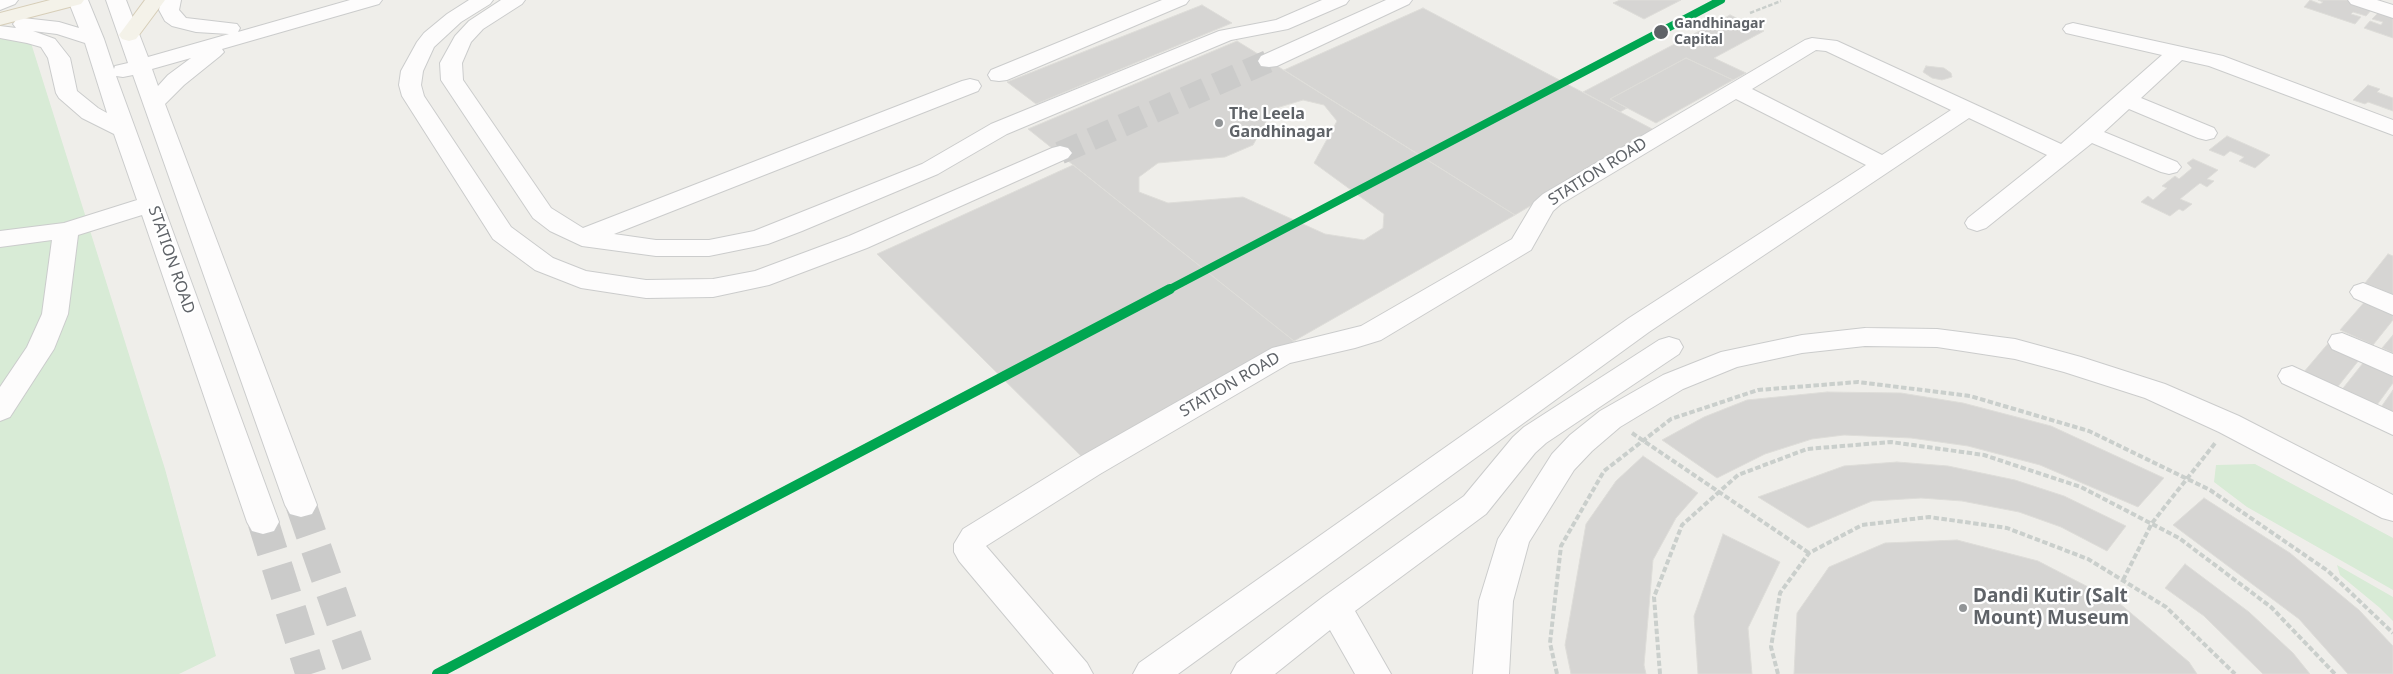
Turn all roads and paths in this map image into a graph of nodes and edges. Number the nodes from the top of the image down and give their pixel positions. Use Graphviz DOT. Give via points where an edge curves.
graph roads {
  1 [pos="8,0"];
  2 [pos="31,0"];
  3 [pos="76,0"];
  4 [pos="116,0"];
  5 [pos="155,0"];
  6 [pos="172,0"];
  7 [pos="329,0"];
  8 [pos="372,0"];
  9 [pos="483,0"];
  10 [pos="515,0"];
  11 [pos="1179,0"];
  12 [pos="1339,0"];
  13 [pos="1402,0"];
  14 [pos="1780,0"];
  15 [pos="2358,0"];
  16 [pos="0,4"];
  17 [pos="0,8"];
  18 [pos="2393,12"];
  19 [pos="1750,14"];
  20 [pos="0,19"];
  21 [pos="0,26"];
  22 [pos="2073,29"];
  23 [pos="0,32"];
  24 [pos="234,33"];
  25 [pos="94,39"];
  26 [pos="135,52"];
  27 [pos="2178,52"];
  28 [pos="1269,60"];
  29 [pos="104,70"];
  30 [pos="1734,89"];
  31 [pos="2126,100"];
  32 [pos="154,104"];
  33 [pos="1968,109"];
  34 [pos="2393,128"];
  35 [pos="126,131"];
  36 [pos="2206,133"];
  37 [pos="2089,134"];
  38 [pos="1060,154"];
  39 [pos="2064,154"];
  40 [pos="1882,164"];
  41 [pos="2169,167"];
  42 [pos="152,204"];
  43 [pos="1977,223"];
  44 [pos="66,230"];
  45 [pos="0,238"];
  46 [pos="582,238"];
  47 [pos="2363,292"];
  48 [pos="2393,306"];
  49 [pos="1639,325"];
  50 [pos="2342,342"];
  51 [pos="1669,347"];
  52 [pos="2393,366"];
  53 [pos="1700,371"];
  54 [pos="2292,376"];
  55 [pos="0,410"];
  56 [pos="2229,424"];
  57 [pos="2393,424"];
  58 [pos="1644,440"];
  59 [pos="2188,479"];
  60 [pos="1719,492"];
  61 [pos="301,506"];
  62 [pos="2393,509"];
  63 [pos="263,522"];
  64 [pos="2152,523"];
  65 [pos="1810,553"];
  66 [pos="2123,580"];
  67 [pos="1335,607"];
  68 [pos="2393,633"];
  69 [pos="1075,674"];
  70 [pos="1151,674"];
  71 [pos="1249,674"];
  72 [pos="1373,674"];
  73 [pos="1491,674"];
  74 [pos="1557,674"];
  75 [pos="1660,674"];
  76 [pos="1778,674"];
  77 [pos="2235,674"];
  78 [pos="2335,674"];
  1 -- 16 [label="street"];
  2 -- 17 [label="main road"];
  3 -- 20 [label="main road"];
  3 -- 25 [label="street, STATION ROAD"];
  4 -- 26 [label="street"];
  5 -- 26 [label="main road"];
  6 -- 24 [label="street" via="169,10 179,22"];
  7 -- 24 [label="street"];
  8 -- 24 [label="street"];
  9 -- 38 [label="street" via="454,18 424,46 412,71 412,96 502,233 544,264 581,279 646,289 713,288 760,279 858,242"];
  10 -- 46 [label="street" via="476,25 462,40 451,63 452,80 542,213"];
  11 -- 46 [label="street" via="999,75 1001,81 993,88 970,86"];
  12 -- 46 [label="street" via="1281,25 1226,35 999,129 930,169 759,238 709,248 656,248"];
  13 -- 28 [label="street"];
  14 -- 19 [label="path"];
  15 -- 18 [label="street"];
  21 -- 25 [label="street" via="41,24"];
  22 -- 27 [label="street"];
  23 -- 35 [label="street" via="48,43 59,58 68,94 90,113"];
  24 -- 26 [label="street"];
  24 -- 32 [label="street" via="164,91"];
  25 -- 29 [label="street, STATION ROAD"];
  26 -- 29 [label="street"];
  26 -- 32 [label="street"];
  27 -- 31 [label="street"];
  27 -- 34 [label="street" via="2238,68"];
  29 -- 35 [label="street, STATION ROAD"];
  30 -- 33 [label="street" via="1812,44 1822,43"];
  30 -- 40 [label="street"];
  30 -- 69 [label="street, STATION ROAD" via="1552,199 1543,207 1522,244 1371,333 1282,356 1089,466 974,538 970,552"];
  31 -- 36 [label="street"];
  31 -- 37 [label="street"];
  32 -- 61 [label="street"];
  33 -- 39 [label="street"];
  33 -- 40 [label="street"];
  35 -- 42 [label="street, STATION ROAD"];
  37 -- 39 [label="street"];
  37 -- 41 [label="street"];
  39 -- 43 [label="street"];
  40 -- 49 [label="street"];
  42 -- 44 [label="street"];
  42 -- 63 [label="street, STATION ROAD"];
  44 -- 45 [label="street"];
  44 -- 55 [label="street" via="54,314 40,349"];
  47 -- 48 [label="street"];
  49 -- 51 [label="street"];
  49 -- 70 [label="street"];
  50 -- 52 [label="street"];
  51 -- 53 [label="street"];
  51 -- 67 [label="street" via="1535,436 1475,505"];
  53 -- 56 [label="street" via="1731,360 1802,344 1865,337 1937,338 2015,349 2072,364 2155,391"];
  53 -- 73 [label="street" via="1673,382 1610,419 1563,462 1514,539 1496,601"];
  54 -- 57 [label="street"];
  56 -- 59 [label="path"];
  56 -- 62 [label="street"];
  58 -- 59 [label="path" via="1671,419 1758,390 1858,382 1970,396 2089,432"];
  58 -- 60 [label="path"];
  58 -- 74 [label="path" via="1604,471 1561,546 1550,642"];
  59 -- 64 [label="path"];
  59 -- 68 [label="path" via="2210,490 2328,571"];
  60 -- 64 [label="path" via="1738,475 1807,449 1891,442 1984,455 2081,487"];
  60 -- 65 [label="path"];
  60 -- 75 [label="path" via="1682,525 1654,597"];
  64 -- 66 [label="path"];
  64 -- 78 [label="path" via="2179,538 2272,607"];
  65 -- 66 [label="path" via="1862,525 1929,517 2006,528 2088,559"];
  65 -- 76 [label="path" via="1780,594 1771,647"];
  66 -- 77 [label="path" via="2166,607"];
  67 -- 71 [label="street"];
  67 -- 72 [label="street"];
}
